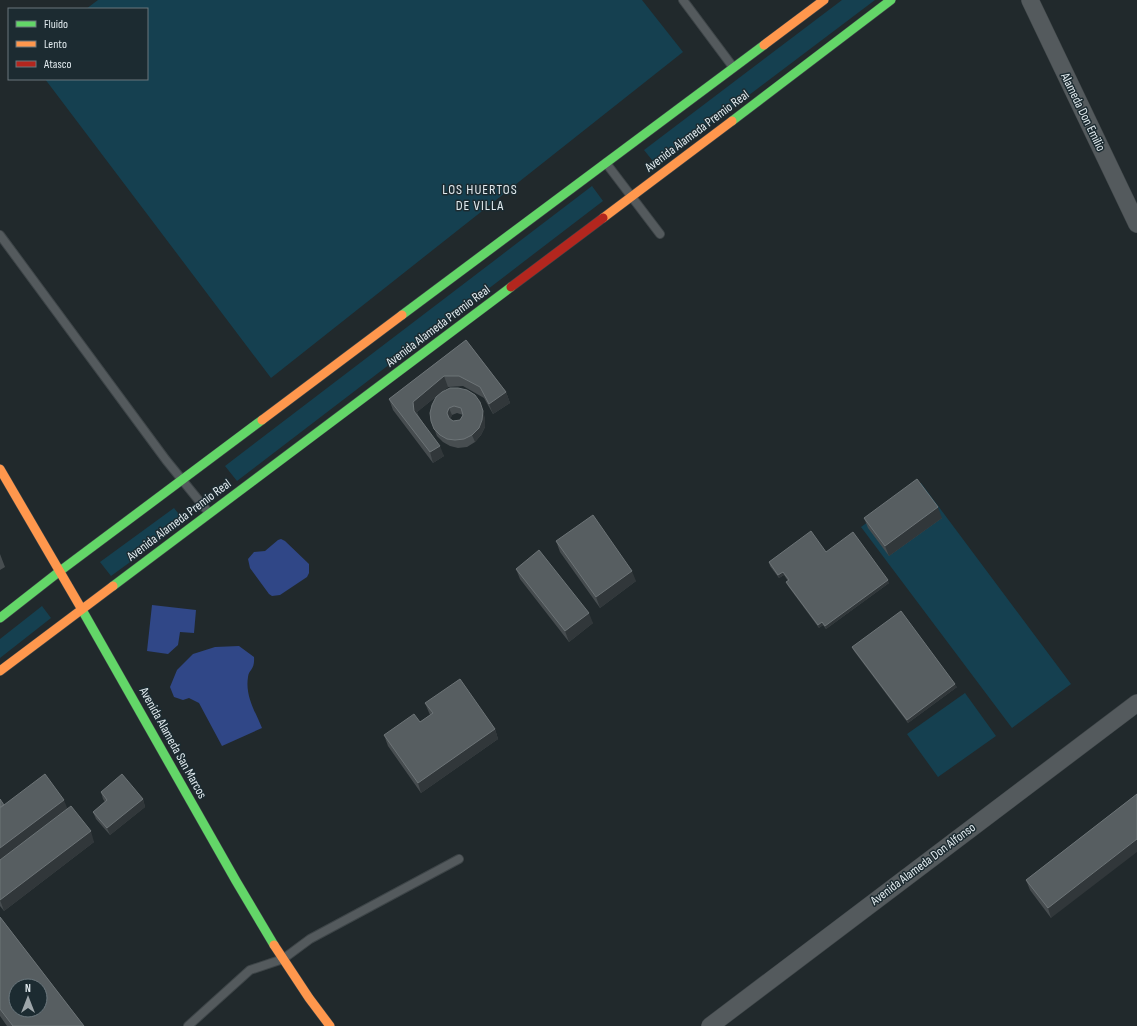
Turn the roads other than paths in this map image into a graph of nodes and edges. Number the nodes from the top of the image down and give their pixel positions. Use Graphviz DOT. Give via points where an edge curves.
graph roads {
  1 [pos="683,0"];
  2 [pos="824,0"];
  3 [pos="891,0"];
  4 [pos="1030,0"];
  5 [pos="733,68"];
  6 [pos="606,163"];
  7 [pos="631,197"];
  8 [pos="1137,224"];
  9 [pos="660,234"];
  10 [pos="0,235"];
  11 [pos="0,469"];
  12 [pos="183,480"];
  13 [pos="209,514"];
  14 [pos="60,571"];
  15 [pos="83,610"];
  16 [pos="0,618"];
  17 [pos="0,671"];
  18 [pos="1137,703"];
  19 [pos="459,859"];
  20 [pos="282,959"];
  21 [pos="188,1026"];
  22 [pos="330,1026"];
  23 [pos="710,1026"];
  1 -- 5 [label="lane"];
  2 -- 5 [label="street"];
  3 -- 7 [label="street, Avenida Alameda Premio Real"];
  4 -- 8 [label="street, Alameda Don Emilio"];
  5 -- 6 [label="street"];
  6 -- 7 [label="lane"];
  6 -- 12 [label="street"];
  7 -- 9 [label="lane"];
  7 -- 13 [label="street, Avenida Alameda Premio Real"];
  10 -- 12 [label="lane"];
  11 -- 14 [label="street, Avenida Alameda San Marcos"];
  12 -- 13 [label="lane"];
  12 -- 14 [label="street"];
  13 -- 15 [label="street, Avenida Alameda Premio Real"];
  14 -- 15 [label="street, Avenida Alameda San Marcos"];
  14 -- 16 [label="street"];
  15 -- 17 [label="street, Avenida Alameda Premio Real"];
  15 -- 20 [label="street, Avenida Alameda San Marcos"];
  18 -- 23 [label="street, Avenida Alameda Don Alfonso"];
  19 -- 20 [label="lane" via="310,939"];
  20 -- 21 [label="lane" via="250,970"];
  20 -- 22 [label="street, Avenida Alameda San Marcos"];
}
